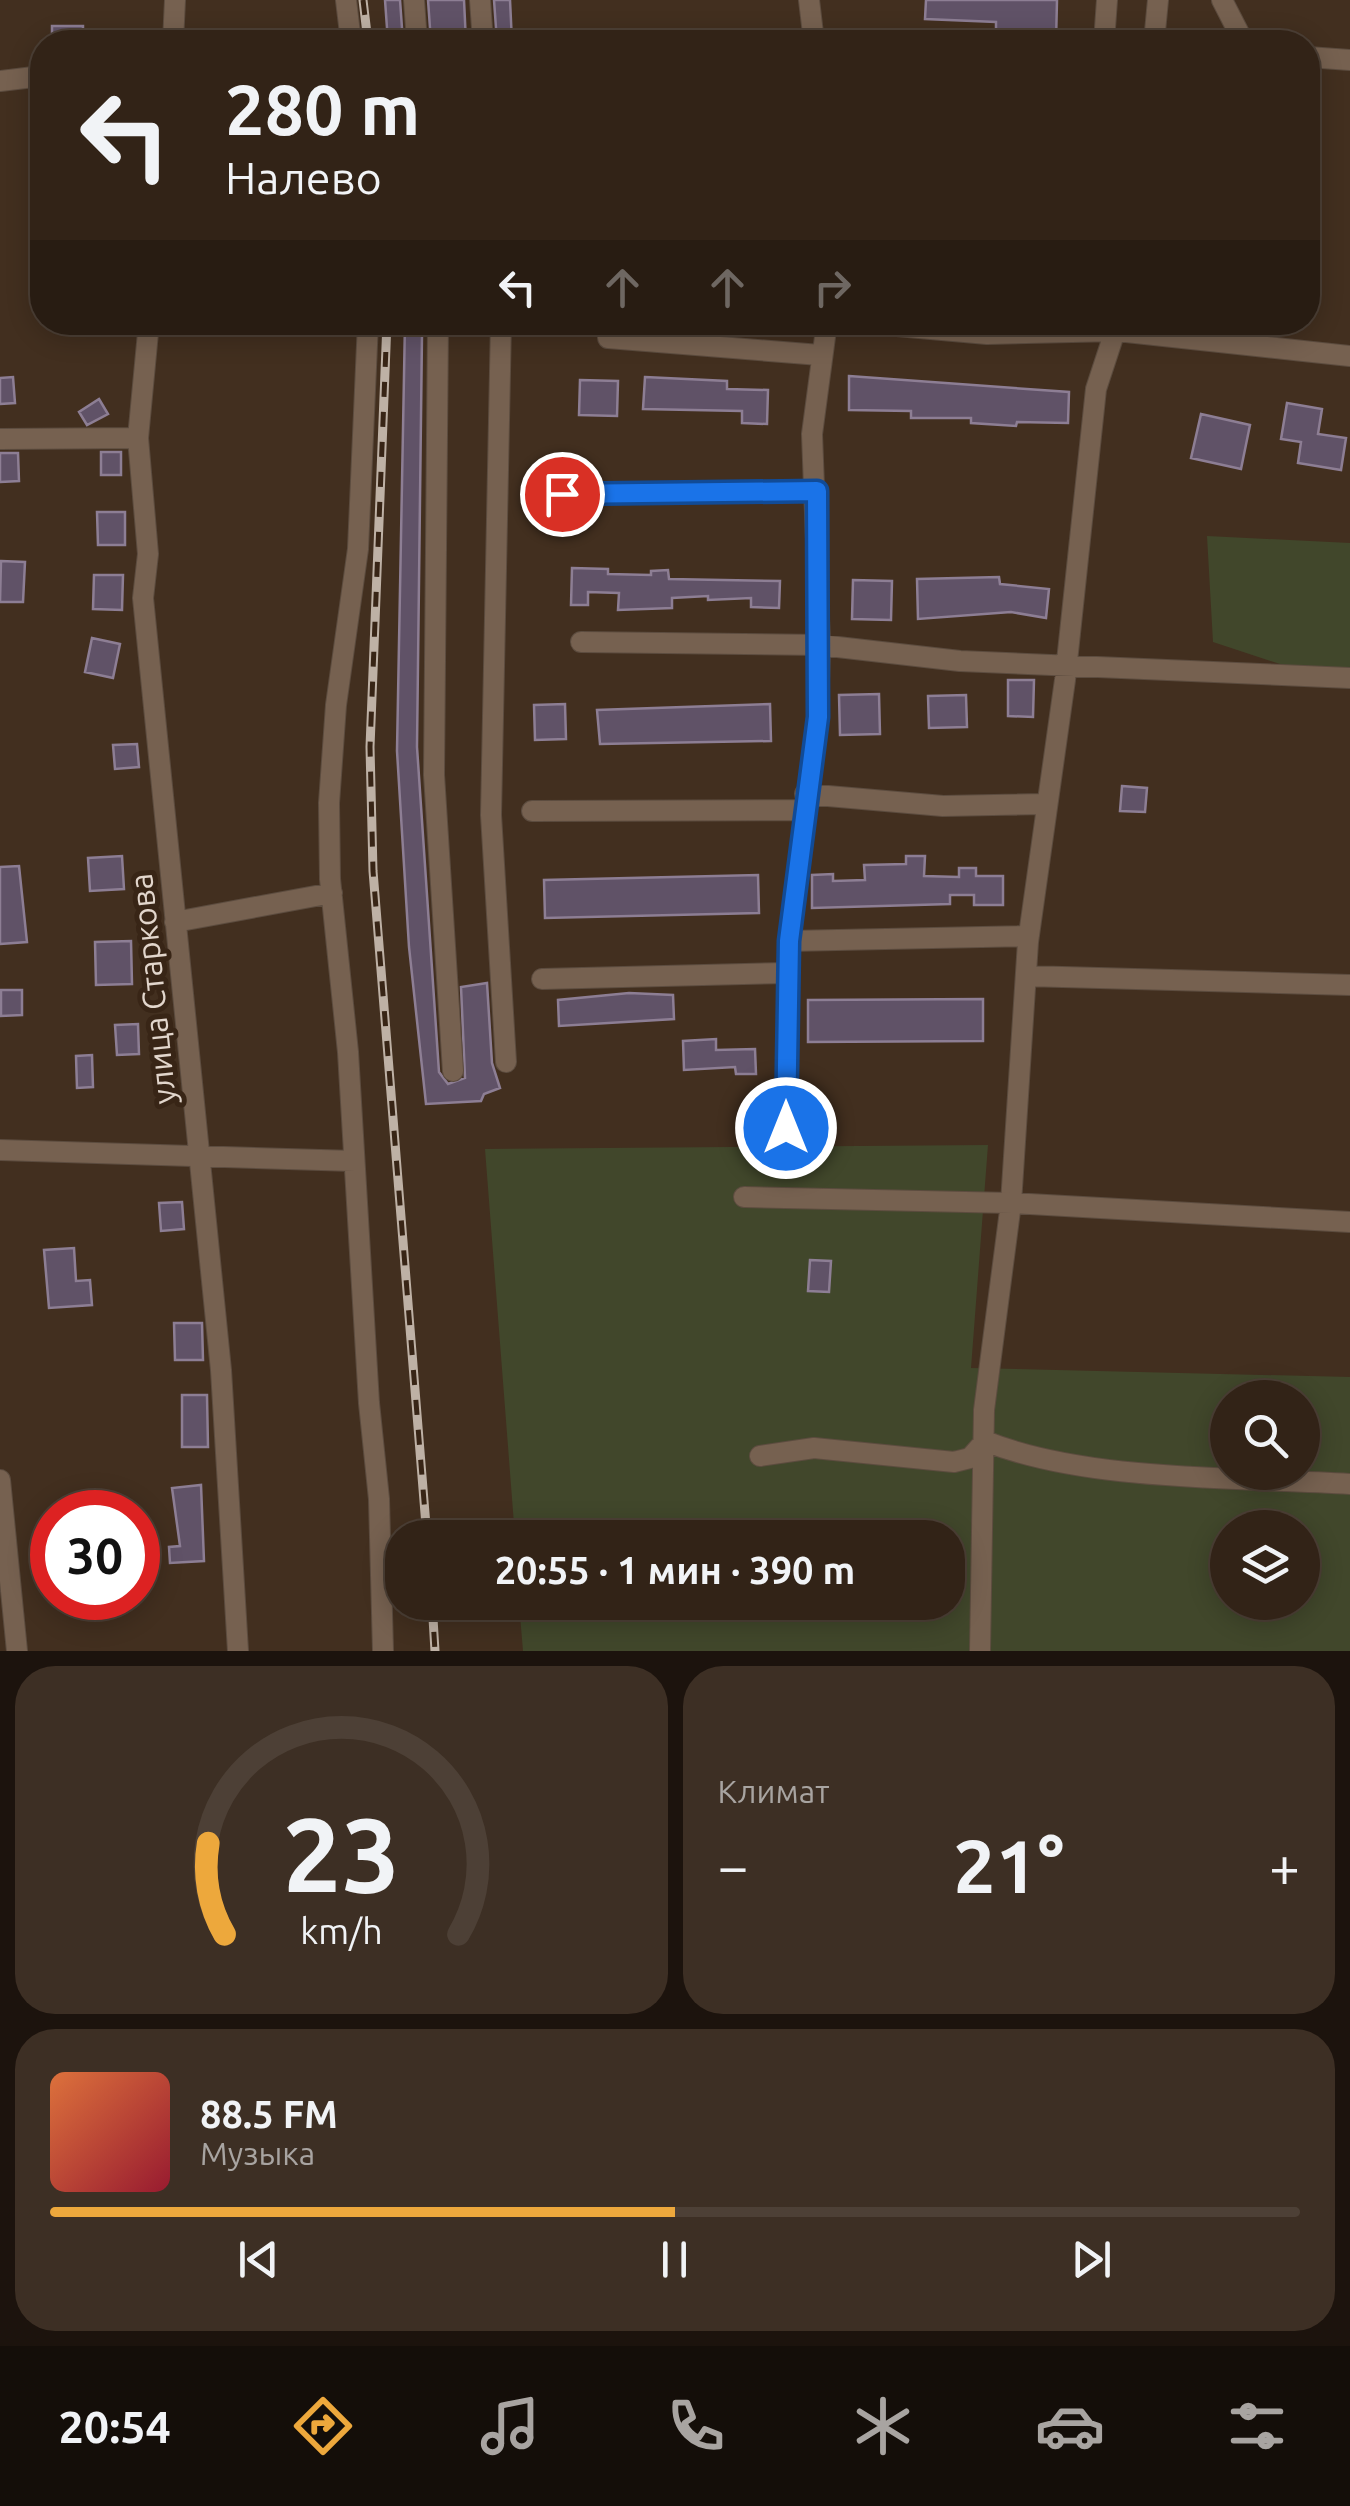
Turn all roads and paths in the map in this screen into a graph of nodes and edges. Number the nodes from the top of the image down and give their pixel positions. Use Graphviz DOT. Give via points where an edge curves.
graph roads {
  1 [pos="176,0"];
  2 [pos="346,0"];
  3 [pos="414,0"];
  4 [pos="480,0"];
  5 [pos="810,0"];
  6 [pos="1107,0"];
  7 [pos="1158,0"];
  8 [pos="1222,0"];
  9 [pos="174,30"];
  10 [pos="350,30"];
  11 [pos="416,30"];
  12 [pos="482,30"];
  13 [pos="813,30"];
  14 [pos="1105,30"];
  15 [pos="1155,30"];
  16 [pos="1237,30"];
  17 [pos="1320,58"];
  18 [pos="1350,60"];
  19 [pos="30,77"];
  20 [pos="0,81"];
  21 [pos="148,335"];
  22 [pos="367,335"];
  23 [pos="438,335"];
  24 [pos="501,335"];
  25 [pos="824,335"];
  26 [pos="1114,335"];
  27 [pos="1181,335"];
  28 [pos="608,338"];
  29 [pos="820,355"];
  30 [pos="1350,356"];
  31 [pos="138,438"];
  32 [pos="0,440"];
  33 [pos="817,491"];
  34 [pos="562,494"];
  35 [pos="581,642"];
  36 [pos="820,646"];
  37 [pos="1067,664"];
  38 [pos="1350,678"];
  39 [pos="804,802"];
  40 [pos="1046,804"];
  41 [pos="532,811"];
  42 [pos="332,893"];
  43 [pos="176,922"];
  44 [pos="1028,939"];
  45 [pos="789,941"];
  46 [pos="787,974"];
  47 [pos="1026,976"];
  48 [pos="542,979"];
  49 [pos="1350,985"];
  50 [pos="506,1062"];
  51 [pos="452,1071"];
  52 [pos="786,1128"];
  53 [pos="0,1150"];
  54 [pos="199,1157"];
  55 [pos="354,1161"];
  56 [pos="744,1197"];
  57 [pos="1011,1203"];
  58 [pos="1350,1222"];
  59 [pos="985,1441"];
  60 [pos="760,1456"];
  61 [pos="0,1480"];
  62 [pos="1350,1484"];
  63 [pos="17,1651"];
  64 [pos="238,1651"];
  65 [pos="384,1651"];
  66 [pos="980,1651"];
  1 -- 9 [label="street"];
  2 -- 10 [label="street"];
  3 -- 11 [label="street"];
  4 -- 12 [label="street"];
  5 -- 13 [label="street"];
  6 -- 14 [label="street"];
  7 -- 15 [label="street"];
  8 -- 16 [label="street"];
  17 -- 18 [label="street"];
  19 -- 20 [label="street"];
  21 -- 31 [label="street, улица Старкова"];
  22 -- 42 [label="street" via="358,549 329,803"];
  23 -- 51 [label="street" via="434,775"];
  24 -- 50 [label="street" via="491,815"];
  25 -- 29 [label="street"];
  26 -- 37 [label="street" via="1096,389"];
  27 -- 30 [label="street"];
  28 -- 29 [label="street"];
  29 -- 33 [label="street" via="812,434"];
  31 -- 32 [label="street"];
  31 -- 43 [label="street, улица Старкова" via="148,554 143,598"];
  33 -- 34 [label="street"];
  33 -- 36 [label="street"];
  35 -- 36 [label="street"];
  36 -- 37 [label="street"];
  36 -- 39 [label="street" via="818,717"];
  37 -- 38 [label="street"];
  37 -- 40 [label="street"];
  39 -- 40 [label="street"];
  39 -- 41 [label="street"];
  39 -- 45 [label="street"];
  40 -- 44 [label="street"];
  42 -- 43 [label="street"];
  42 -- 55 [label="street"];
  43 -- 54 [label="street, улица Старкова"];
  44 -- 45 [label="street"];
  44 -- 47 [label="street"];
  45 -- 46 [label="street"];
  46 -- 48 [label="street"];
  46 -- 52 [label="street"];
  47 -- 49 [label="street"];
  47 -- 57 [label="street"];
  53 -- 54 [label="street"];
  54 -- 55 [label="street"];
  54 -- 64 [label="street, улица Старкова" via="221,1370"];
  55 -- 65 [label="street"];
  56 -- 57 [label="street"];
  57 -- 58 [label="street"];
  57 -- 59 [label="street"];
  59 -- 60 [label="street" via="970,1458 954,1462 814,1448"];
  59 -- 62 [label="street" via="1022,1456 1114,1468"];
  59 -- 66 [label="street"];
  61 -- 63 [label="street"];
}
